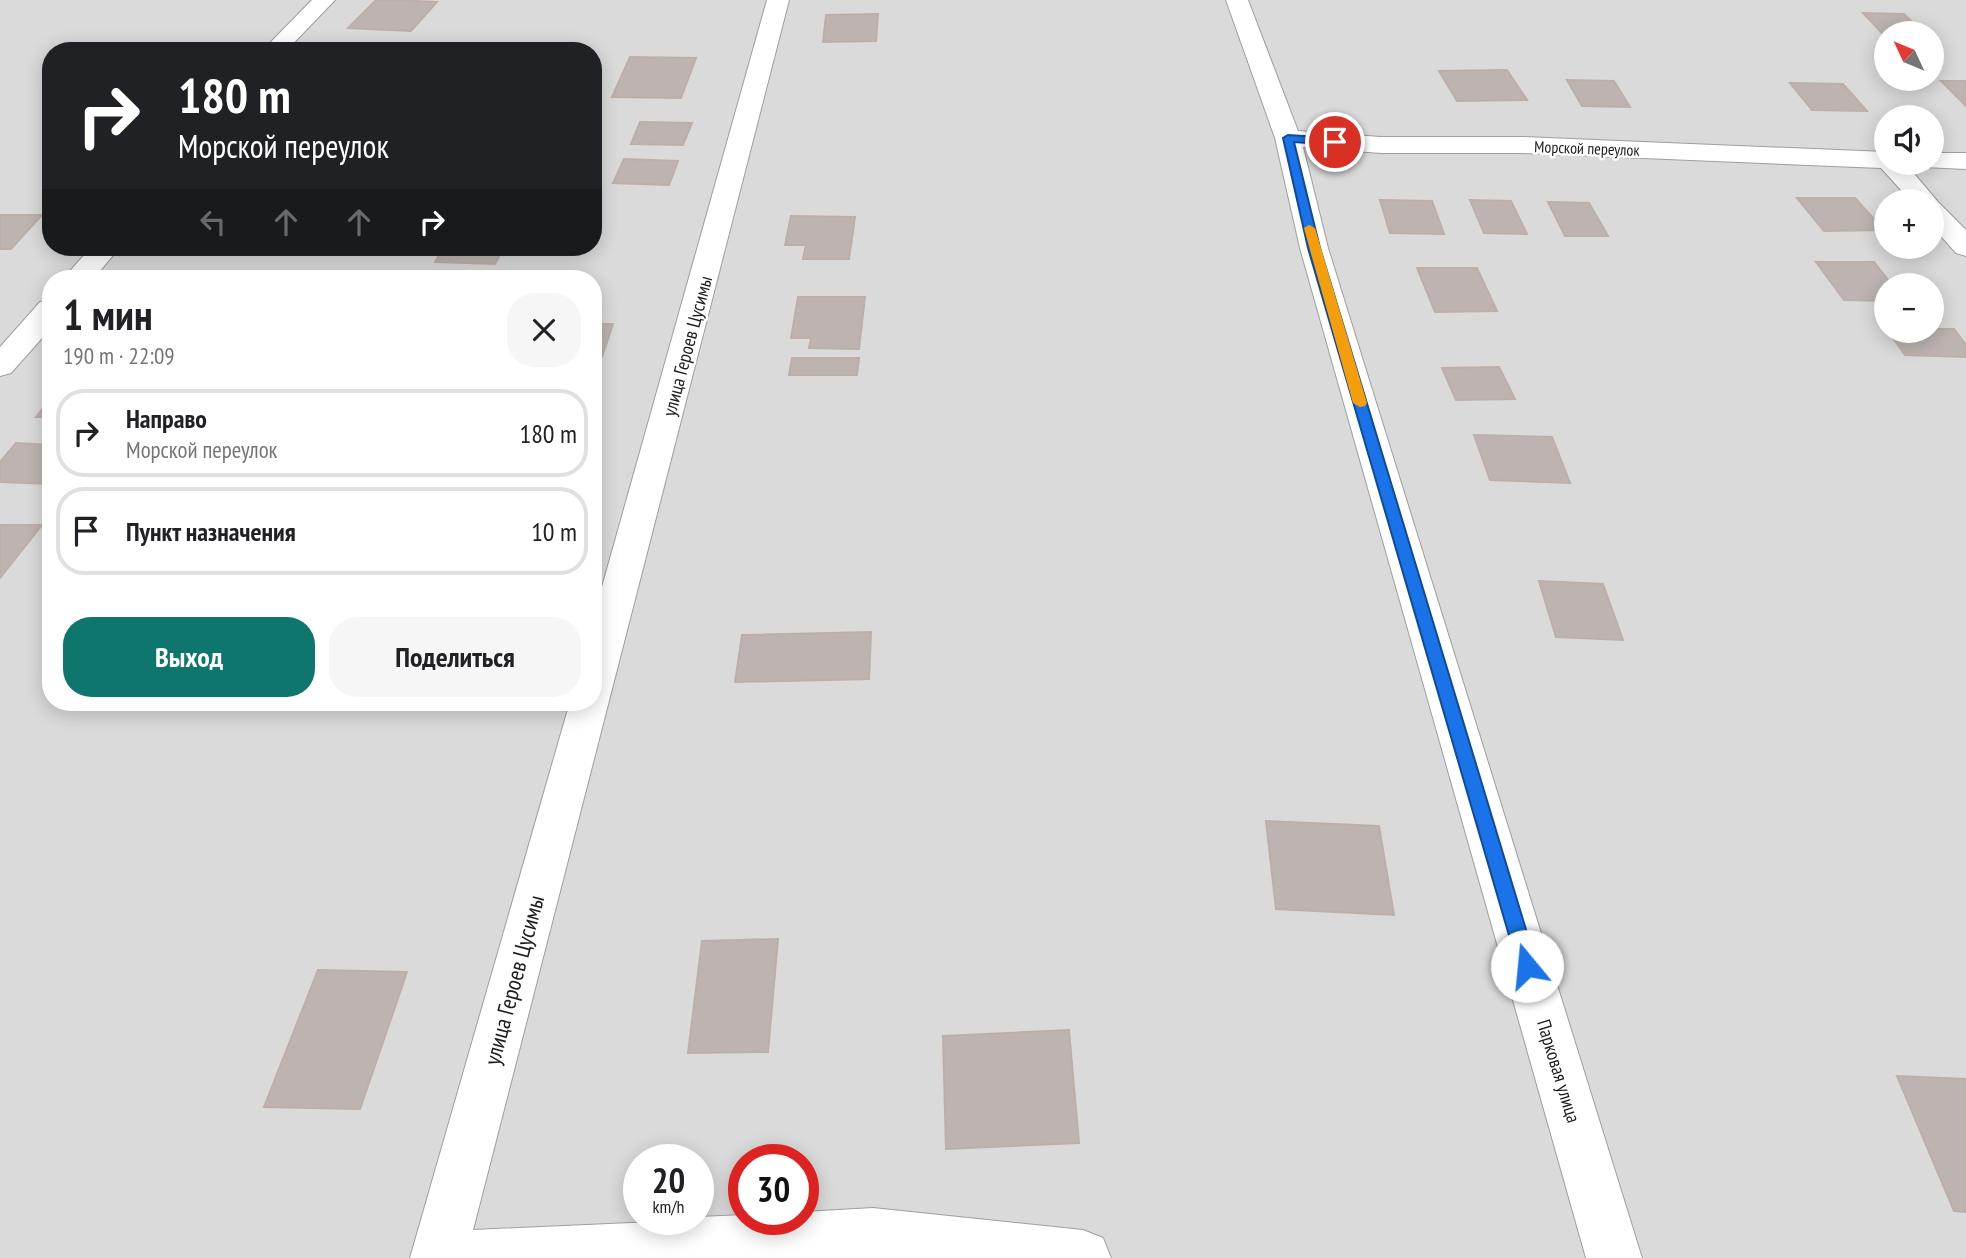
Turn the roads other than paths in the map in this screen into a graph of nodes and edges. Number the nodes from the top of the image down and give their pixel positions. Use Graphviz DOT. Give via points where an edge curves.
graph roads {
  1 [pos="324,0"];
  2 [pos="778,0"];
  3 [pos="1237,0"];
  4 [pos="282,42"];
  5 [pos="1288,138"];
  6 [pos="1874,160"];
  7 [pos="1944,161"];
  8 [pos="1966,161"];
  9 [pos="1902,175"];
  10 [pos="1914,189"];
  11 [pos="1944,222"];
  12 [pos="1966,247"];
  13 [pos="98,256"];
  14 [pos="85,270"];
  15 [pos="42,319"];
  16 [pos="0,366"];
  17 [pos="602,657"];
  18 [pos="588,711"];
  19 [pos="439,1258"];
  20 [pos="458,1258"];
  21 [pos="1083,1258"];
  22 [pos="1614,1258"];
  1 -- 4 [label="street"];
  2 -- 17 [label="street, улица Героев Цусимы"];
  3 -- 5 [label="street, Парковая улица"];
  5 -- 6 [label="street, Морской переулок" via="1381,145 1522,145"];
  5 -- 22 [label="street, Парковая улица" via="1314,248"];
  7 -- 8 [label="street"];
  9 -- 10 [label="street"];
  11 -- 12 [label="street"];
  13 -- 14 [label="street"];
  15 -- 16 [label="street"];
  18 -- 19 [label="street, улица Героев Цусимы"];
  20 -- 21 [label="street" via="873,1235"];
}
